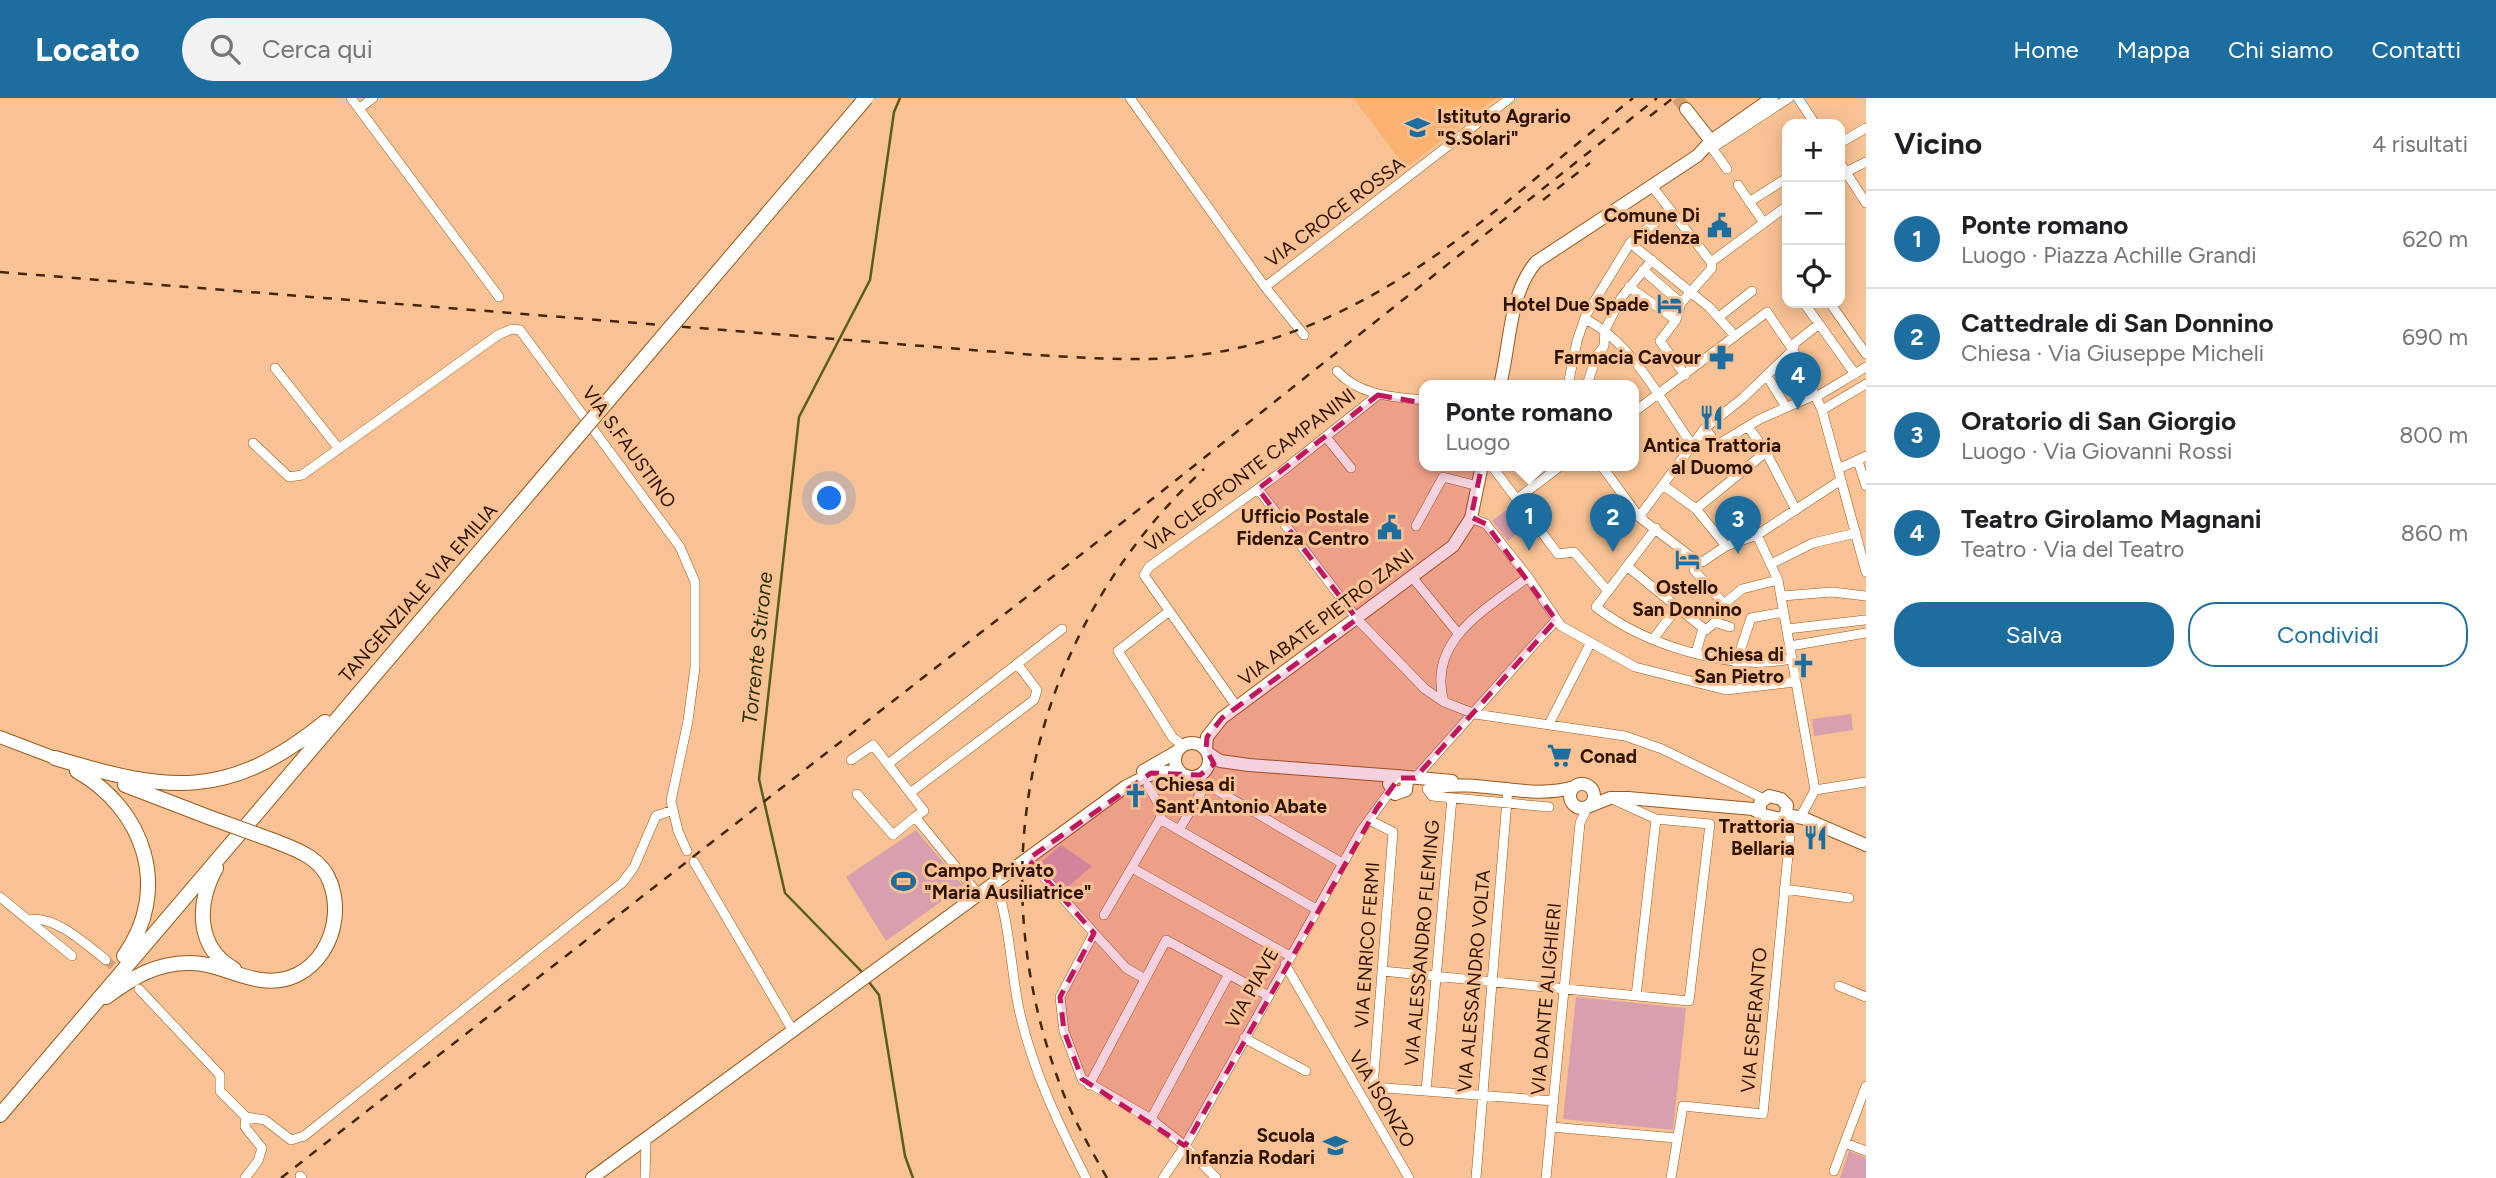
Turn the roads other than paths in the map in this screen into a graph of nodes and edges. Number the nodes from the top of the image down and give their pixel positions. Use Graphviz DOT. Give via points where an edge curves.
graph roads {
  1 [pos="351,98"];
  2 [pos="373,98"];
  3 [pos="866,98"];
  4 [pos="1130,98"];
  5 [pos="1510,98"];
  6 [pos="1772,98"];
  7 [pos="1789,98"];
  8 [pos="1798,98"];
  9 [pos="360,108"];
  10 [pos="1686,109"];
  11 [pos="1812,119"];
  12 [pos="1866,128"];
  13 [pos="1845,140"];
  14 [pos="1710,143"];
  15 [pos="1866,162"];
  16 [pos="1727,169"];
  17 [pos="1845,169"];
  18 [pos="1845,174"];
  19 [pos="1782,181"];
  20 [pos="1651,185"];
  21 [pos="1738,186"];
  22 [pos="1749,202"];
  23 [pos="1866,202"];
  24 [pos="1782,210"];
  25 [pos="1670,211"];
  26 [pos="1765,223"];
  27 [pos="1630,243"];
  28 [pos="1652,260"];
  29 [pos="1711,262"];
  30 [pos="1643,271"];
  31 [pos="1265,287"];
  32 [pos="1629,287"];
  33 [pos="1752,291"];
  34 [pos="1691,292"];
  35 [pos="499,298"];
  36 [pos="1681,303"];
  37 [pos="1808,308"];
  38 [pos="1834,308"];
  39 [pos="1719,317"];
  40 [pos="1584,319"];
  41 [pos="1676,320"];
  42 [pos="1819,324"];
  43 [pos="1605,330"];
  44 [pos="1304,335"];
  45 [pos="1735,336"];
  46 [pos="1793,350"];
  47 [pos="1866,354"];
  48 [pos="1866,367"];
  49 [pos="275,368"];
  50 [pos="1338,371"];
  51 [pos="1685,374"];
  52 [pos="1855,374"];
  53 [pos="1767,376"];
  54 [pos="1499,380"];
  55 [pos="1569,380"];
  56 [pos="1589,380"];
  57 [pos="1866,384"];
  58 [pos="1378,395"];
  59 [pos="1657,396"];
  60 [pos="1815,396"];
  61 [pos="1419,399"];
  62 [pos="1786,407"];
  63 [pos="1639,409"];
  64 [pos="1822,410"];
  65 [pos="1748,427"];
  66 [pos="1705,428"];
  67 [pos="1326,437"];
  68 [pos="253,443"];
  69 [pos="1691,443"];
  70 [pos="339,449"];
  71 [pos="1766,452"];
  72 [pos="1862,458"];
  73 [pos="1351,468"];
  74 [pos="1838,469"];
  75 [pos="1481,471"];
  76 [pos="1496,471"];
  77 [pos="1554,471"];
  78 [pos="1605,471"];
  79 [pos="1841,480"];
  80 [pos="1663,485"];
  81 [pos="1478,486"];
  82 [pos="1866,486"];
  83 [pos="1258,489"];
  84 [pos="1517,499"];
  85 [pos="1696,509"];
  86 [pos="1796,510"];
  87 [pos="1639,517"];
  88 [pos="1471,518"];
  89 [pos="1416,526"];
  90 [pos="1656,528"];
  91 [pos="1856,533"];
  92 [pos="1757,535"];
  93 [pos="1726,546"];
  94 [pos="1773,563"];
  95 [pos="1696,565"];
  96 [pos="1628,567"];
  97 [pos="1866,572"];
  98 [pos="1412,577"];
  99 [pos="1528,577"];
  100 [pos="1778,580"];
  101 [pos="1607,590"];
  102 [pos="1782,596"];
  103 [pos="1866,596"];
  104 [pos="1676,609"];
  105 [pos="1168,612"];
  106 [pos="1784,612"];
  107 [pos="1357,619"];
  108 [pos="1556,620"];
  109 [pos="1866,620"];
  110 [pos="1730,627"];
  111 [pos="1703,628"];
  112 [pos="1062,629"];
  113 [pos="1787,629"];
  114 [pos="1457,632"];
  115 [pos="1866,633"];
  116 [pos="1654,638"];
  117 [pos="1590,643"];
  118 [pos="1790,646"];
  119 [pos="1696,653"];
  120 [pos="1790,659"];
  121 [pos="1736,663"];
  122 [pos="1018,665"];
  123 [pos="1795,682"];
  124 [pos="351,700"];
  125 [pos="1444,702"];
  126 [pos="1237,707"];
  127 [pos="1475,714"];
  128 [pos="1222,718"];
  129 [pos="1549,724"];
  130 [pos="0,737"];
  131 [pos="1182,747"];
  132 [pos="1207,751"];
  133 [pos="1439,752"];
  134 [pos="55,758"];
  135 [pos="851,760"];
  136 [pos="888,764"];
  137 [pos="1250,765"];
  138 [pos="1204,772"];
  139 [pos="1182,774"];
  140 [pos="1866,782"];
  141 [pos="1400,785"];
  142 [pos="1431,785"];
  143 [pos="1148,786"];
  144 [pos="1125,787"];
  145 [pos="1574,787"];
  146 [pos="1508,788"];
  147 [pos="1592,789"];
  148 [pos="1815,790"];
  149 [pos="1549,792"];
  150 [pos="910,793"];
  151 [pos="858,794"];
  152 [pos="1452,798"];
  153 [pos="1610,798"];
  154 [pos="1506,803"];
  155 [pos="1582,806"];
  156 [pos="1549,807"];
  157 [pos="1760,807"];
  158 [pos="673,810"];
  159 [pos="1791,814"];
  160 [pos="915,817"];
  161 [pos="1370,818"];
  162 [pos="1160,819"];
  163 [pos="1656,819"];
  164 [pos="1752,829"];
  165 [pos="1179,830"];
  166 [pos="232,841"];
  167 [pos="1866,845"];
  168 [pos="687,851"];
  169 [pos="1028,859"];
  170 [pos="694,862"];
  171 [pos="1342,863"];
  172 [pos="1132,868"];
  173 [pos="994,883"];
  174 [pos="1784,889"];
  175 [pos="979,895"];
  176 [pos="0,897"];
  177 [pos="1849,898"];
  178 [pos="1316,909"];
  179 [pos="1104,915"];
  180 [pos="29,920"];
  181 [pos="1094,933"];
  182 [pos="72,956"];
  183 [pos="106,960"];
  184 [pos="1287,960"];
  185 [pos="1382,971"];
  186 [pos="1229,974"];
  187 [pos="247,977"];
  188 [pos="1438,977"];
  189 [pos="1145,979"];
  190 [pos="1493,983"];
  191 [pos="1839,986"];
  192 [pos="139,989"];
  193 [pos="1565,990"];
  194 [pos="1267,995"];
  195 [pos="1636,996"];
  196 [pos="1866,996"];
  197 [pos="86,1013"];
  198 [pos="793,1031"];
  199 [pos="1244,1038"];
  200 [pos="1306,1071"];
  201 [pos="1089,1085"];
  202 [pos="1866,1086"];
  203 [pos="1426,1091"];
  204 [pos="1482,1094"];
  205 [pos="1554,1101"];
  206 [pos="0,1115"];
  207 [pos="246,1116"];
  208 [pos="1151,1119"];
  209 [pos="1551,1127"];
  210 [pos="1676,1138"];
  211 [pos="646,1139"];
  212 [pos="1845,1143"];
  213 [pos="1185,1146"];
  214 [pos="1866,1151"];
  215 [pos="1835,1171"];
  216 [pos="245,1178"];
  217 [pos="592,1178"];
  218 [pos="645,1178"];
  219 [pos="1086,1178"];
  220 [pos="1163,1178"];
  221 [pos="1216,1178"];
  222 [pos="1409,1178"];
  223 [pos="1476,1178"];
  224 [pos="1546,1178"];
  225 [pos="1671,1178"];
  1 -- 9 [label="street"];
  2 -- 9 [label="street"];
  3 -- 124 [label="main road, TANGENZIALE VIA EMILIA, bridge"];
  4 -- 31 [label="street, VIA CROCE ROSSA"];
  5 -- 31 [label="street, VIA CROCE ROSSA"];
  6 -- 14 [label="main road"];
  7 -- 14 [label="street" via="1717,145"];
  8 -- 11 [label="street"];
  9 -- 35 [label="street"];
  10 -- 14 [label="main road"];
  12 -- 13 [label="street"];
  14 -- 16 [label="street"];
  14 -- 20 [label="main road"];
  15 -- 17 [label="street"];
  18 -- 23 [label="street"];
  19 -- 22 [label="street"];
  20 -- 25 [label="street"];
  20 -- 54 [label="main road" via="1547,252 1525,276"];
  21 -- 22 [label="street"];
  22 -- 26 [label="street"];
  24 -- 26 [label="street"];
  25 -- 27 [label="street"];
  25 -- 29 [label="street"];
  26 -- 29 [label="street"];
  27 -- 28 [label="street"];
  27 -- 40 [label="street"];
  28 -- 30 [label="street"];
  28 -- 34 [label="street"];
  29 -- 34 [label="street" via="1712,268"];
  30 -- 32 [label="street"];
  30 -- 36 [label="street"];
  31 -- 44 [label="street"];
  32 -- 41 [label="street"];
  32 -- 43 [label="street"];
  33 -- 39 [label="street"];
  34 -- 36 [label="street"];
  34 -- 39 [label="street"];
  36 -- 41 [label="street"];
  37 -- 42 [label="street"];
  38 -- 47 [label="street"];
  39 -- 45 [label="street"];
  40 -- 43 [label="street"];
  40 -- 55 [label="street"];
  41 -- 51 [label="street" via="1660,341"];
  42 -- 46 [label="street" via="1794,343"];
  42 -- 52 [label="street"];
  43 -- 56 [label="street" via="1604,346"];
  43 -- 59 [label="street" via="1623,347"];
  45 -- 46 [label="street" via="1767,312"];
  45 -- 51 [label="street"];
  46 -- 53 [label="street"];
  46 -- 60 [label="street"];
  48 -- 52 [label="street"];
  49 -- 70 [label="street"];
  50 -- 58 [label="street" via="1347,382"];
  51 -- 59 [label="street"];
  52 -- 60 [label="street"];
  53 -- 62 [label="street"];
  53 -- 66 [label="street"];
  57 -- 64 [label="street"];
  58 -- 61 [label="street"];
  58 -- 67 [label="street, VIA CLEOFONTE CAMPANINI"];
  59 -- 63 [label="street"];
  59 -- 69 [label="street"];
  60 -- 62 [label="street"];
  60 -- 64 [label="street"];
  62 -- 65 [label="street"];
  64 -- 74 [label="street"];
  65 -- 66 [label="street" via="1717,444"];
  65 -- 71 [label="street"];
  66 -- 69 [label="street"];
  67 -- 73 [label="street"];
  67 -- 83 [label="street, VIA CLEOFONTE CAMPANINI"];
  68 -- 70 [label="street, VIA S.FAUSTINO" via="289,477 302,475"];
  69 -- 80 [label="street"];
  70 -- 158 [label="street, VIA S.FAUSTINO" via="498,335 520,330 680,547 695,582 693,690 672,792"];
  71 -- 85 [label="street"];
  71 -- 86 [label="street"];
  72 -- 74 [label="street"];
  72 -- 82 [label="street"];
  74 -- 79 [label="street"];
  75 -- 81 [label="main road"];
  76 -- 84 [label="street"];
  77 -- 84 [label="street"];
  78 -- 87 [label="street"];
  79 -- 86 [label="street"];
  79 -- 91 [label="street"];
  80 -- 85 [label="street"];
  80 -- 87 [label="street"];
  81 -- 88 [label="main road"];
  81 -- 89 [label="street" via="1443,477"];
  83 -- 105 [label="street, VIA CLEOFONTE CAMPANINI" via="1149,568 1144,575"];
  83 -- 107 [label="street"];
  84 -- 101 [label="street" via="1558,554 1574,552"];
  85 -- 93 [label="street"];
  86 -- 92 [label="street"];
  87 -- 90 [label="street"];
  88 -- 98 [label="main road, VIA ABATE PIETRO ZANI" via="1452,546"];
  88 -- 99 [label="street" via="1486,524"];
  90 -- 95 [label="street"];
  90 -- 96 [label="street"];
  91 -- 94 [label="street" via="1813,543"];
  91 -- 97 [label="street"];
  92 -- 93 [label="street"];
  92 -- 94 [label="street"];
  93 -- 95 [label="street"];
  94 -- 100 [label="street"];
  95 -- 100 [label="street" via="1724,604 1742,589"];
  96 -- 101 [label="street"];
  96 -- 104 [label="street"];
  98 -- 107 [label="main road, VIA ABATE PIETRO ZANI"];
  98 -- 114 [label="street"];
  99 -- 108 [label="street"];
  99 -- 114 [label="street"];
  100 -- 102 [label="street"];
  101 -- 116 [label="street" via="1595,607 1616,623"];
  102 -- 103 [label="street" via="1832,592"];
  102 -- 106 [label="street"];
  104 -- 111 [label="street"];
  104 -- 116 [label="street"];
  105 -- 126 [label="street"];
  105 -- 131 [label="street" via="1118,651"];
  106 -- 113 [label="street"];
  106 -- 121 [label="street" via="1751,618"];
  107 -- 125 [label="street" via="1425,689"];
  107 -- 126 [label="main road, VIA ABATE PIETRO ZANI"];
  108 -- 117 [label="street"];
  108 -- 127 [label="street, VIA PIAVE"];
  109 -- 113 [label="street"];
  110 -- 111 [label="street" via="1715,622"];
  111 -- 119 [label="street"];
  112 -- 122 [label="street"];
  113 -- 118 [label="street"];
  114 -- 125 [label="street" via="1441,665"];
  115 -- 118 [label="street"];
  116 -- 119 [label="street"];
  117 -- 123 [label="street" via="1650,672 1726,690"];
  117 -- 129 [label="street"];
  118 -- 120 [label="street"];
  119 -- 121 [label="street"];
  120 -- 121 [label="street"];
  120 -- 123 [label="street"];
  122 -- 136 [label="street"];
  122 -- 150 [label="street" via="1037,690 1034,701"];
  123 -- 148 [label="street"];
  124 -- 134 [label="main road" via="277,756 209,782 125,779"];
  124 -- 166 [label="main road, TANGENZIALE VIA EMILIA"];
  125 -- 127 [label="street"];
  126 -- 128 [label="main road, VIA ABATE PIETRO ZANI"];
  127 -- 129 [label="street"];
  127 -- 133 [label="street, VIA PIAVE"];
  128 -- 131 [label="main road, VIA ABATE PIETRO ZANI"];
  128 -- 132 [label="main road, VIA ABATE PIETRO ZANI" via="1207,737"];
  129 -- 157 [label="street" via="1625,736 1662,749"];
  130 -- 134 [label="main road"];
  131 -- 132 [label="main road" via="1198,743"];
  131 -- 139 [label="main road" via="1175,764"];
  131 -- 144 [label="main road, VIA ABATE PIETRO ZANI" via="1137,774"];
  132 -- 137 [label="main road" via="1220,761"];
  132 -- 138 [label="main road" via="1209,763"];
  133 -- 141 [label="street, VIA PIAVE"];
  133 -- 142 [label="street" via="1428,769"];
  134 -- 187 [label="main road, bridge" via="272,840 312,858 327,874 338,916 325,951 312,965 280,979"];
  134 -- 197 [label="main road" via="114,796 135,828 147,868 148,890 138,933"];
  135 -- 136 [label="street" via="873,746"];
  136 -- 150 [label="street"];
  137 -- 138 [label="main road"];
  137 -- 141 [label="main road" via="1367,775"];
  138 -- 139 [label="main road"];
  139 -- 144 [label="main road, VIA ABATE PIETRO ZANI" via="1171,770 1151,773"];
  140 -- 148 [label="street"];
  141 -- 142 [label="main road"];
  141 -- 161 [label="street, VIA PIAVE"];
  142 -- 146 [label="main road"];
  142 -- 152 [label="street" via="1432,796"];
  143 -- 162 [label="street" via="1162,810"];
  144 -- 169 [label="main road, VIA ABATE PIETRO ZANI"];
  145 -- 147 [label="main road" via="1583,784"];
  145 -- 149 [label="main road"];
  145 -- 155 [label="main road" via="1570,796"];
  146 -- 149 [label="main road"];
  146 -- 154 [label="street, VIA ALESSANDRO VOLTA"];
  147 -- 153 [label="main road"];
  147 -- 155 [label="main road" via="1594,796"];
  148 -- 159 [label="street"];
  149 -- 155 [label="main road"];
  150 -- 160 [label="street" via="924,811"];
  151 -- 160 [label="street" via="893,835"];
  152 -- 154 [label="street"];
  152 -- 188 [label="street, VIA ALESSANDRO FLEMING"];
  153 -- 155 [label="main road"];
  153 -- 157 [label="main road"];
  153 -- 163 [label="street"];
  154 -- 156 [label="street"];
  154 -- 190 [label="street, VIA ALESSANDRO VOLTA"];
  155 -- 193 [label="street, VIA DANTE ALIGHIERI"];
  157 -- 159 [label="main road"];
  157 -- 159 [label="main road" via="1769,796 1781,799"];
  157 -- 164 [label="street"];
  158 -- 168 [label="street"];
  158 -- 207 [label="street" via="656,816 622,883 304,1136 291,1140 265,1120"];
  159 -- 167 [label="main road"];
  159 -- 174 [label="street, VIA ESPERANTO"];
  160 -- 175 [label="street"];
  161 -- 171 [label="street, VIA PIAVE"];
  161 -- 185 [label="street, VIA ENRICO FERMI" via="1393,832"];
  162 -- 165 [label="street"];
  162 -- 172 [label="street"];
  163 -- 195 [label="street"];
  163 -- 195 [label="street" via="1710,824 1689,1001"];
  165 -- 171 [label="street" via="1206,784"];
  165 -- 178 [label="street"];
  166 -- 187 [label="main road" via="203,894 202,924 217,957"];
  166 -- 197 [label="main road, TANGENZIALE VIA EMILIA"];
  169 -- 173 [label="main road, VIA ABATE PIETRO ZANI"];
  169 -- 181 [label="street"];
  170 -- 198 [label="street"];
  171 -- 178 [label="street, VIA PIAVE"];
  172 -- 179 [label="street"];
  172 -- 184 [label="street"];
  173 -- 175 [label="main road, VIA ABATE PIETRO ZANI"];
  173 -- 219 [label="street" via="1027,1043 1037,1075"];
  174 -- 177 [label="street"];
  174 -- 210 [label="street, VIA ESPERANTO" via="1763,1114 1683,1106"];
  175 -- 198 [label="main road, VIA ABATE PIETRO ZANI"];
  176 -- 180 [label="street"];
  178 -- 184 [label="street, VIA PIAVE"];
  180 -- 182 [label="street"];
  180 -- 183 [label="street" via="42,919 56,926"];
  181 -- 189 [label="street" via="1126,968"];
  181 -- 201 [label="street" via="1060,997 1063,1031 1082,1079"];
  184 -- 194 [label="street, VIA PIAVE"];
  184 -- 222 [label="street, VIA ISONZO" via="1340,1062"];
  185 -- 188 [label="street"];
  185 -- 203 [label="street, VIA ENRICO FERMI" via="1373,1087"];
  186 -- 189 [label="street" via="1166,940"];
  186 -- 194 [label="street"];
  186 -- 208 [label="street"];
  187 -- 197 [label="main road" via="191,962 168,964 130,979"];
  188 -- 190 [label="street"];
  188 -- 203 [label="street, VIA ALESSANDRO FLEMING"];
  189 -- 201 [label="street"];
  190 -- 193 [label="street"];
  190 -- 204 [label="street, VIA ALESSANDRO VOLTA"];
  191 -- 196 [label="street"];
  192 -- 207 [label="street" via="220,1075 220,1091"];
  193 -- 195 [label="street"];
  193 -- 205 [label="street, VIA DANTE ALIGHIERI"];
  194 -- 199 [label="street, VIA PIAVE"];
  197 -- 206 [label="main road, TANGENZIALE VIA EMILIA"];
  198 -- 211 [label="main road, VIA ABATE PIETRO ZANI"];
  199 -- 200 [label="street"];
  199 -- 213 [label="street, VIA PIAVE"];
  201 -- 208 [label="street"];
  202 -- 212 [label="street"];
  203 -- 204 [label="street"];
  204 -- 205 [label="street"];
  204 -- 223 [label="street, VIA ALESSANDRO VOLTA"];
  205 -- 209 [label="street, VIA DANTE ALIGHIERI"];
  207 -- 216 [label="street" via="246,1127 262,1148"];
  208 -- 213 [label="street"];
  209 -- 210 [label="street"];
  209 -- 224 [label="street, VIA DANTE ALIGHIERI"];
  210 -- 225 [label="street"];
  211 -- 217 [label="main road, VIA ABATE PIETRO ZANI"];
  211 -- 218 [label="street"];
  212 -- 214 [label="street"];
  212 -- 215 [label="street"];
  213 -- 220 [label="street, VIA PIAVE"];
  213 -- 221 [label="street"];
}
